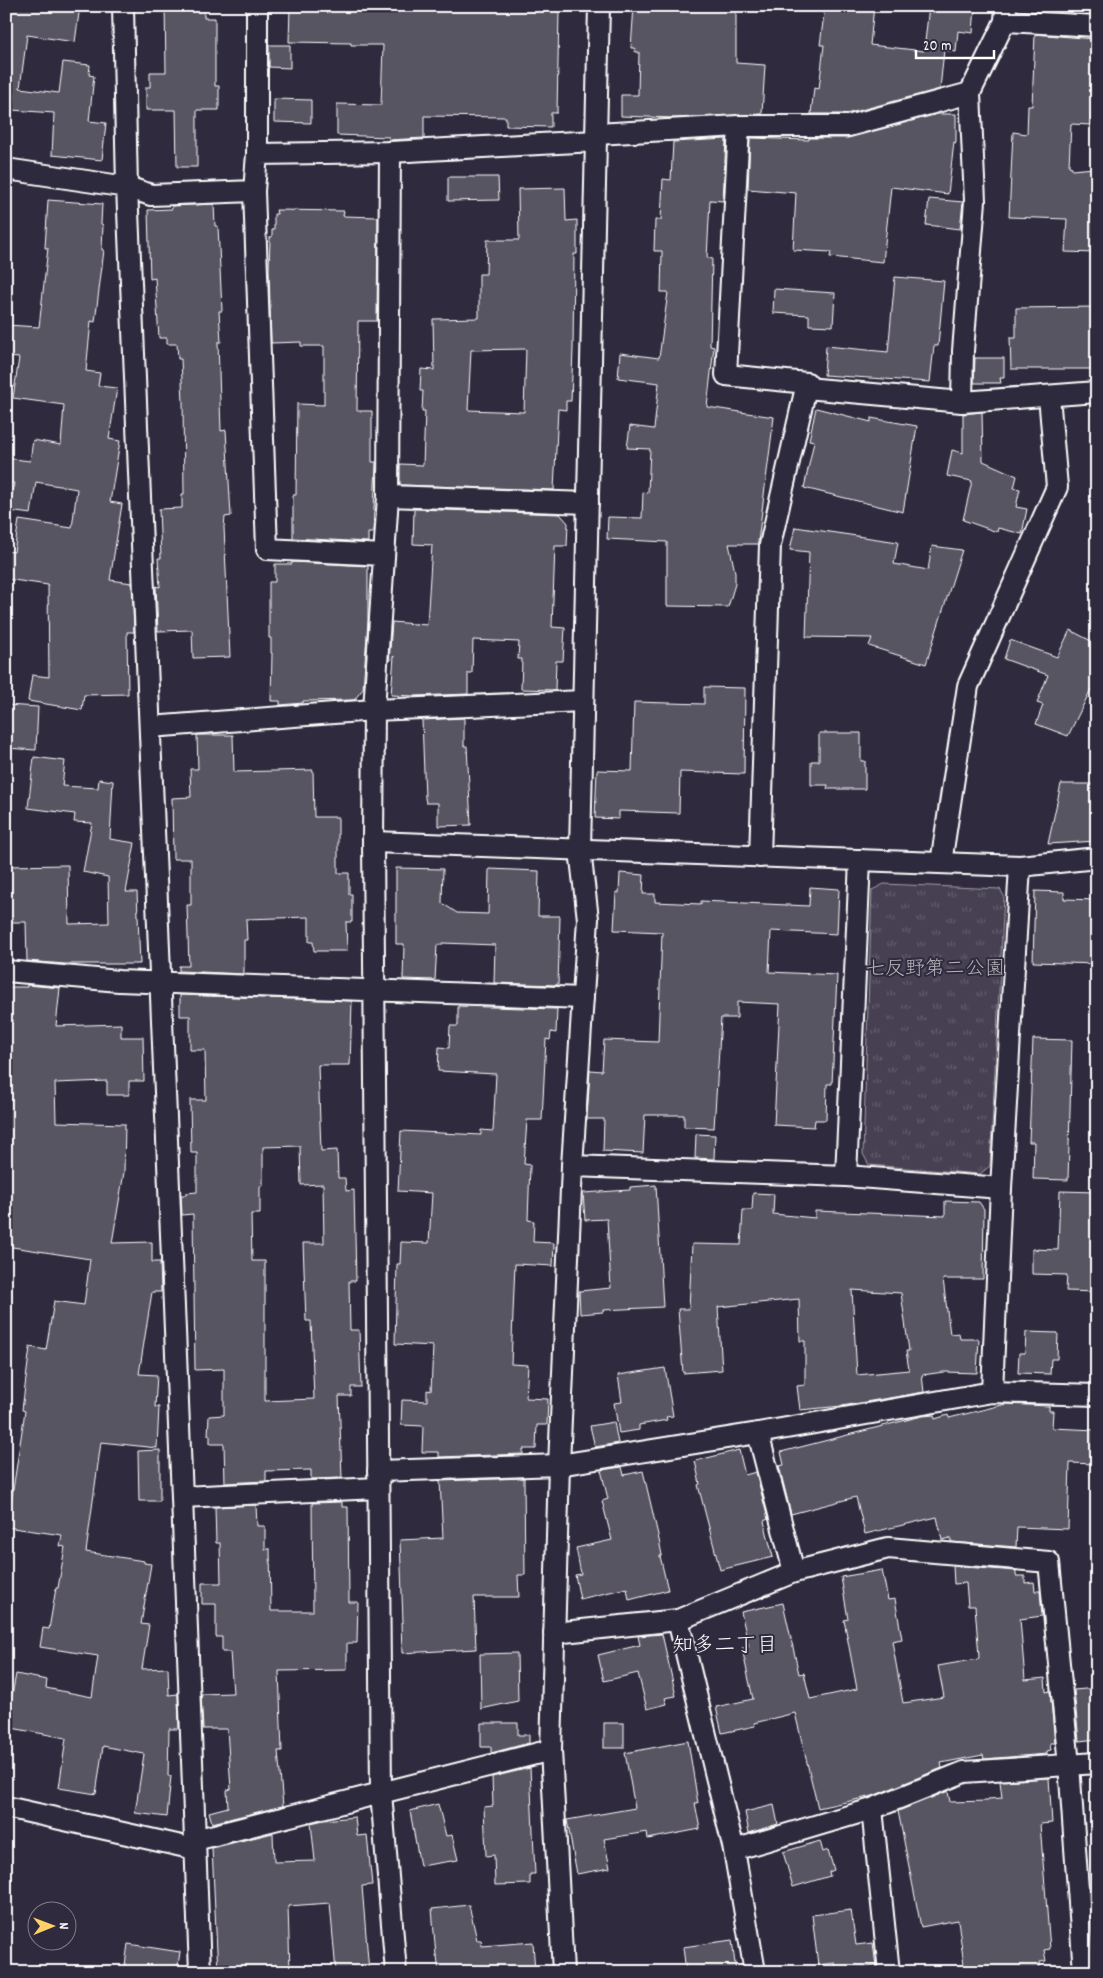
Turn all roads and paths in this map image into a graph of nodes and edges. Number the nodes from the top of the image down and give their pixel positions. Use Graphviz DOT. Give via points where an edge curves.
graph roads {
  1 [pos="123,6"];
  2 [pos="257,6"];
  3 [pos="599,6"];
  4 [pos="1005,14"];
  5 [pos="1097,26"];
  6 [pos="970,93"];
  7 [pos="739,126"];
  8 [pos="596,137"];
  9 [pos="390,152"];
  10 [pos="257,154"];
  11 [pos="6,168"];
  12 [pos="127,187"];
  13 [pos="254,191"];
  14 [pos="806,388"];
  15 [pos="1097,392"];
  16 [pos="1049,396"];
  17 [pos="962,402"];
  18 [pos="388,496"];
  19 [pos="588,503"];
  20 [pos="384,555"];
  21 [pos="583,702"];
  22 [pos="374,710"];
  23 [pos="150,727"];
  24 [pos="373,842"];
  25 [pos="580,850"];
  26 [pos="760,856"];
  27 [pos="1097,858"];
  28 [pos="860,860"];
  29 [pos="940,863"];
  30 [pos="1020,866"];
  31 [pos="6,971"];
  32 [pos="160,982"];
  33 [pos="374,990"];
  34 [pos="583,998"];
  35 [pos="572,1166"];
  36 [pos="846,1176"];
  37 [pos="1001,1188"];
  38 [pos="992,1392"];
  39 [pos="1097,1396"];
  40 [pos="758,1434"];
  41 [pos="559,1465"];
  42 [pos="378,1479"];
  43 [pos="182,1497"];
  44 [pos="794,1572"];
  45 [pos="678,1620"];
  46 [pos="554,1633"];
  47 [pos="551,1750"];
  48 [pos="1097,1762"];
  49 [pos="1069,1765"];
  50 [pos="381,1793"];
  51 [pos="6,1807"];
  52 [pos="872,1809"];
  53 [pos="195,1845"];
  54 [pos="734,1850"];
  55 [pos="200,1972"];
  56 [pos="396,1972"];
  57 [pos="563,1972"];
  58 [pos="756,1972"];
  59 [pos="890,1972"];
  60 [pos="1084,1972"];
  1 -- 12 [label="street"];
  2 -- 10 [label="street"];
  3 -- 8 [label="street"];
  4 -- 5 [label="street"];
  4 -- 6 [label="street"];
  6 -- 7 [label="street" via="848,126"];
  6 -- 17 [label="street" via="976,201 962,351"];
  7 -- 8 [label="street"];
  7 -- 14 [label="street" via="726,375 807,383"];
  8 -- 9 [label="street"];
  8 -- 19 [label="street"];
  9 -- 10 [label="street"];
  9 -- 18 [label="street"];
  10 -- 13 [label="street"];
  11 -- 12 [label="street"];
  12 -- 13 [label="street" via="150,195"];
  12 -- 23 [label="street"];
  13 -- 20 [label="street" via="267,549"];
  14 -- 17 [label="street"];
  14 -- 26 [label="street" via="770,545"];
  15 -- 16 [label="street"];
  16 -- 17 [label="street"];
  16 -- 29 [label="street" via="1057,487 968,686"];
  18 -- 19 [label="street"];
  18 -- 20 [label="street"];
  19 -- 21 [label="street"];
  20 -- 22 [label="street"];
  21 -- 22 [label="street"];
  21 -- 25 [label="street"];
  22 -- 23 [label="street"];
  22 -- 24 [label="street"];
  23 -- 32 [label="street"];
  24 -- 25 [label="street"];
  24 -- 33 [label="street"];
  25 -- 26 [label="street"];
  25 -- 34 [label="street" via="588,919"];
  26 -- 28 [label="street"];
  27 -- 30 [label="street"];
  28 -- 29 [label="street"];
  28 -- 36 [label="street"];
  29 -- 30 [label="street"];
  30 -- 37 [label="street"];
  31 -- 32 [label="street"];
  32 -- 33 [label="street"];
  32 -- 43 [label="street"];
  33 -- 34 [label="street"];
  33 -- 42 [label="street"];
  34 -- 35 [label="street"];
  35 -- 36 [label="street"];
  35 -- 41 [label="street"];
  36 -- 37 [label="street"];
  37 -- 38 [label="street"];
  38 -- 39 [label="street"];
  38 -- 40 [label="street"];
  40 -- 41 [label="street"];
  40 -- 44 [label="street"];
  41 -- 42 [label="street"];
  41 -- 46 [label="street"];
  42 -- 43 [label="street"];
  42 -- 50 [label="street"];
  43 -- 53 [label="street"];
  44 -- 45 [label="street"];
  44 -- 49 [label="street" via="888,1548 1049,1562"];
  45 -- 46 [label="street"];
  45 -- 54 [label="street"];
  46 -- 47 [label="street"];
  47 -- 50 [label="street"];
  47 -- 57 [label="street"];
  48 -- 49 [label="street"];
  49 -- 52 [label="street" via="964,1772"];
  49 -- 60 [label="street"];
  50 -- 53 [label="street"];
  50 -- 56 [label="street"];
  51 -- 53 [label="street"];
  52 -- 54 [label="street"];
  52 -- 59 [label="street"];
  53 -- 55 [label="street"];
  54 -- 58 [label="street"];
}
